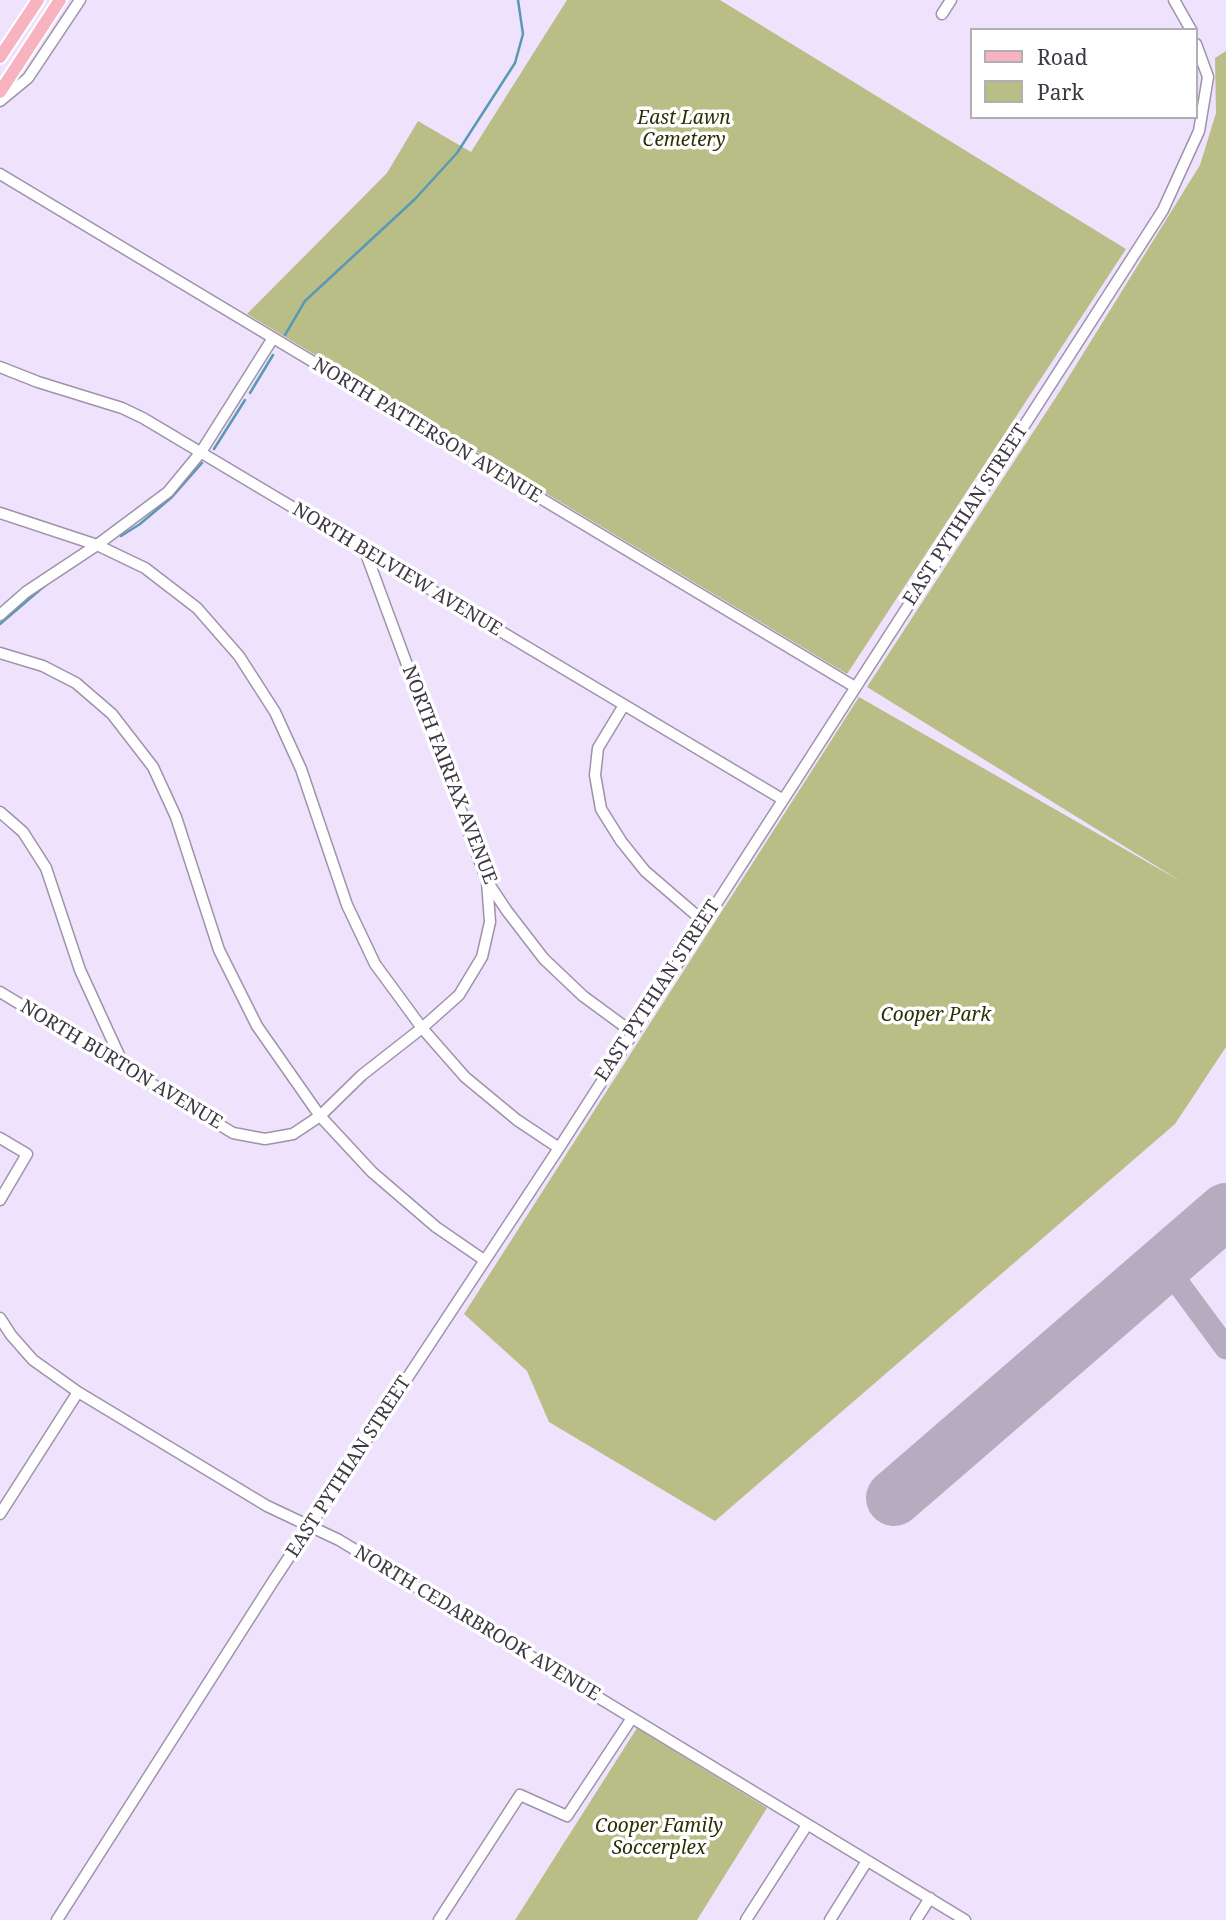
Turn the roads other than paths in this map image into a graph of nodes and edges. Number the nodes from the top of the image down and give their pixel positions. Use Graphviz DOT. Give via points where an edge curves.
graph roads {
  1 [pos="38,0"];
  2 [pos="60,0"];
  3 [pos="80,0"];
  4 [pos="951,0"];
  5 [pos="1174,0"];
  6 [pos="942,14"];
  7 [pos="1190,28"];
  8 [pos="1198,50"];
  9 [pos="0,57"];
  10 [pos="0,92"];
  11 [pos="0,101"];
  12 [pos="0,174"];
  13 [pos="273,338"];
  14 [pos="0,367"];
  15 [pos="201,452"];
  16 [pos="0,513"];
  17 [pos="97,545"];
  18 [pos="365,551"];
  19 [pos="0,615"];
  20 [pos="0,653"];
  21 [pos="855,687"];
  22 [pos="624,705"];
  23 [pos="782,799"];
  24 [pos="0,812"];
  25 [pos="487,881"];
  26 [pos="507,911"];
  27 [pos="703,921"];
  28 [pos="490,922"];
  29 [pos="0,992"];
  30 [pos="422,1028"];
  31 [pos="632,1032"];
  32 [pos="110,1035"];
  33 [pos="96,1049"];
  34 [pos="124,1066"];
  35 [pos="320,1116"];
  36 [pos="0,1138"];
  37 [pos="559,1147"];
  38 [pos="0,1200"];
  39 [pos="484,1260"];
  40 [pos="0,1318"];
  41 [pos="78,1392"];
  42 [pos="0,1514"];
  43 [pos="311,1527"];
  44 [pos="632,1718"];
  45 [pos="807,1825"];
  46 [pos="867,1861"];
  47 [pos="930,1898"];
  48 [pos="57,1920"];
  49 [pos="439,1920"];
  50 [pos="746,1920"];
  51 [pos="830,1920"];
  52 [pos="916,1920"];
  53 [pos="965,1920"];
  1 -- 9 [label="main road"];
  2 -- 10 [label="main road"];
  3 -- 11 [label="street" via="28,78"];
  4 -- 6 [label="street"];
  5 -- 7 [label="street"];
  8 -- 21 [label="street, EAST PYTHIAN STREET" via="1208,77 1199,131 1163,210"];
  12 -- 13 [label="street, NORTH PATTERSON AVENUE"];
  13 -- 15 [label="street"];
  13 -- 21 [label="street, NORTH PATTERSON AVENUE"];
  14 -- 15 [label="street, NORTH BELVIEW AVENUE" via="122,408"];
  15 -- 17 [label="street" via="168,492"];
  15 -- 18 [label="street, NORTH BELVIEW AVENUE"];
  16 -- 17 [label="street"];
  17 -- 19 [label="street"];
  17 -- 30 [label="street" via="145,568 197,608 239,656 275,712 296,758 347,905 375,964"];
  18 -- 22 [label="street, NORTH BELVIEW AVENUE"];
  18 -- 25 [label="street, NORTH FAIRFAX AVENUE"];
  20 -- 35 [label="street" via="43,666 76,683 112,714 153,767 176,817 219,950 257,1026"];
  21 -- 23 [label="street, EAST PYTHIAN STREET"];
  22 -- 23 [label="street, NORTH BELVIEW AVENUE"];
  22 -- 27 [label="street" via="598,747 595,775 601,809 645,871"];
  23 -- 27 [label="street, EAST PYTHIAN STREET"];
  24 -- 32 [label="street" via="23,832 46,868 80,970"];
  25 -- 26 [label="street, NORTH FAIRFAX AVENUE"];
  25 -- 28 [label="street, NORTH BURTON AVENUE"];
  26 -- 28 [label="street"];
  26 -- 31 [label="street, NORTH FAIRFAX AVENUE" via="544,959 583,996"];
  27 -- 31 [label="street, EAST PYTHIAN STREET"];
  28 -- 30 [label="street, NORTH BURTON AVENUE" via="482,957 459,995"];
  29 -- 33 [label="street, NORTH BURTON AVENUE"];
  30 -- 35 [label="street, NORTH BURTON AVENUE" via="362,1075"];
  30 -- 37 [label="street" via="465,1077"];
  31 -- 37 [label="street, EAST PYTHIAN STREET"];
  32 -- 33 [label="street"];
  32 -- 34 [label="street"];
  33 -- 34 [label="street, NORTH BURTON AVENUE"];
  34 -- 35 [label="street, NORTH BURTON AVENUE" via="233,1133 265,1139 292,1134"];
  35 -- 39 [label="street" via="372,1172 436,1227"];
  36 -- 38 [label="street" via="27,1154"];
  37 -- 39 [label="street, EAST PYTHIAN STREET"];
  39 -- 43 [label="street, EAST PYTHIAN STREET"];
  40 -- 41 [label="street, NORTH CEDARBROOK AVENUE" via="33,1360"];
  41 -- 42 [label="street"];
  41 -- 43 [label="street, NORTH CEDARBROOK AVENUE" via="267,1506"];
  43 -- 44 [label="street, NORTH CEDARBROOK AVENUE"];
  43 -- 48 [label="street, EAST PYTHIAN STREET"];
  44 -- 45 [label="street, NORTH CEDARBROOK AVENUE"];
  44 -- 49 [label="street" via="567,1816 520,1795"];
  45 -- 46 [label="street, NORTH CEDARBROOK AVENUE"];
  45 -- 50 [label="street"];
  46 -- 47 [label="street, NORTH CEDARBROOK AVENUE"];
  46 -- 51 [label="street"];
  47 -- 52 [label="street"];
  47 -- 53 [label="street, NORTH CEDARBROOK AVENUE"];
}
